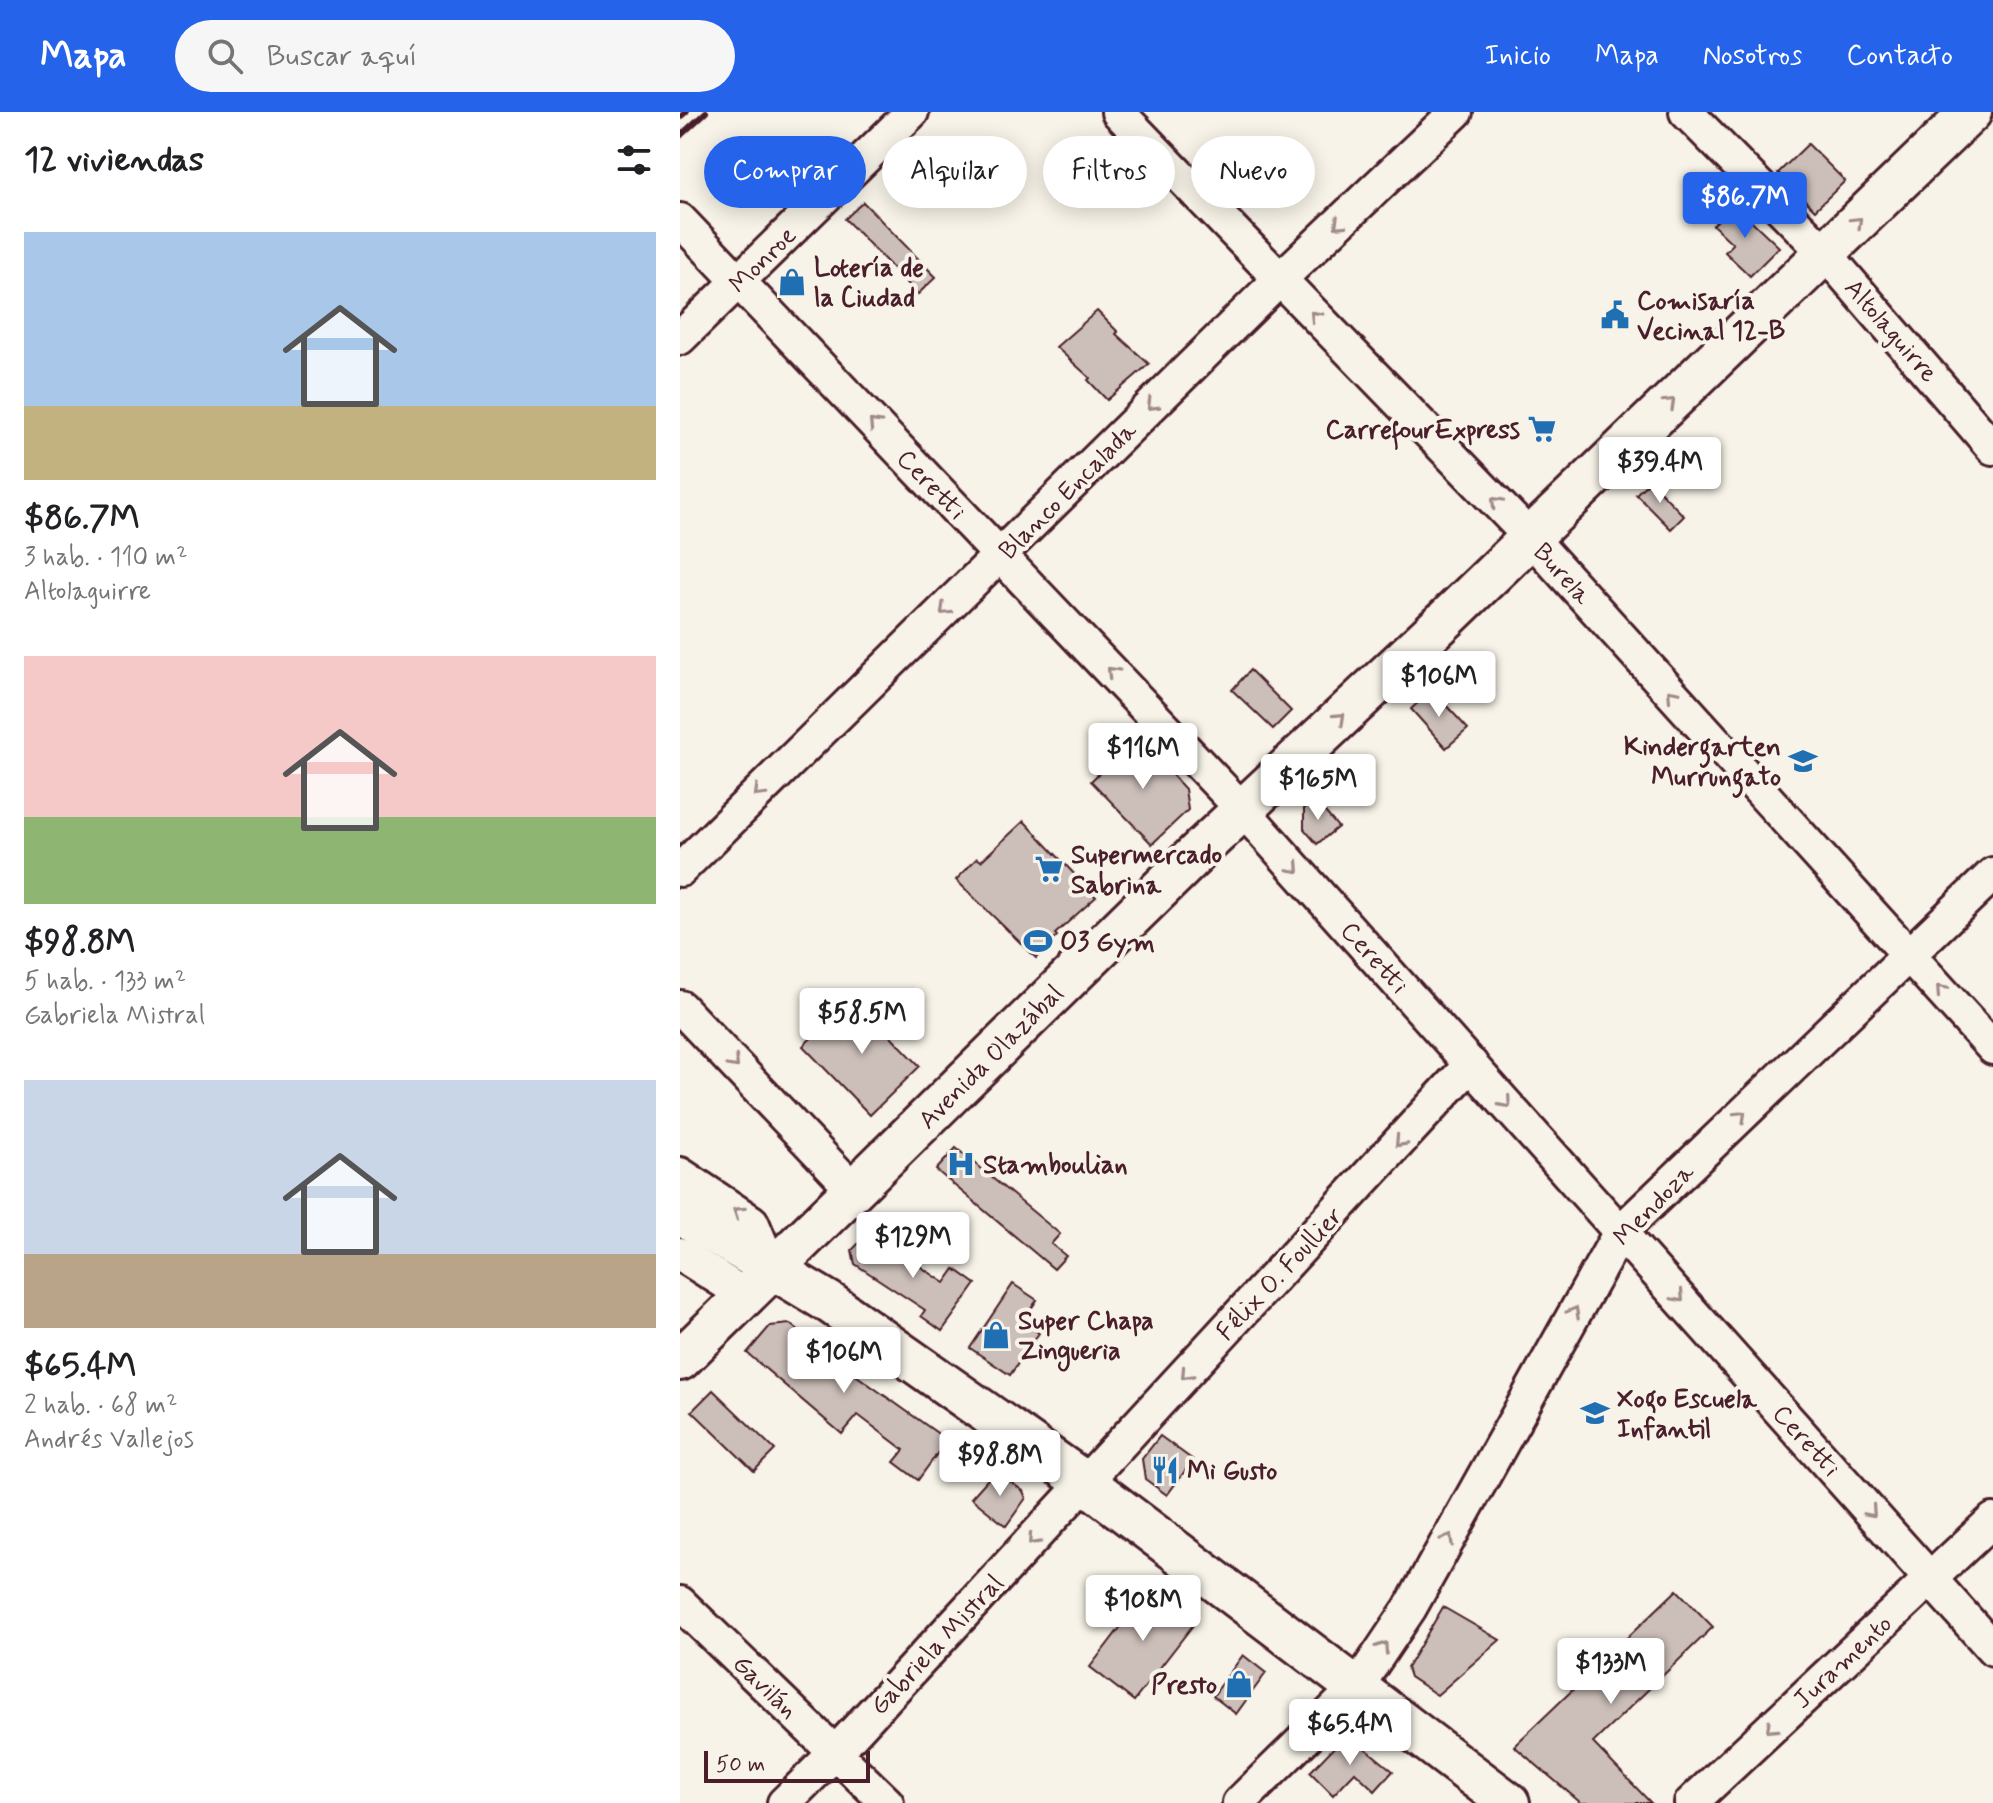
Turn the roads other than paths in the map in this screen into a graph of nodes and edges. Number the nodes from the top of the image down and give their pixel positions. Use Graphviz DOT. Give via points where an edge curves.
graph roads {
  1 [pos="912,112"];
  2 [pos="1118,112"];
  3 [pos="1456,112"];
  4 [pos="1686,112"];
  5 [pos="1971,112"];
  6 [pos="680,196"];
  7 [pos="680,220"];
  8 [pos="680,242"];
  9 [pos="1825,253"];
  10 [pos="1280,279"];
  11 [pos="739,283"];
  12 [pos="680,338"];
  13 [pos="1993,448"];
  14 [pos="1531,538"];
  15 [pos="1000,556"];
  16 [pos="1243,810"];
  17 [pos="680,870"];
  18 [pos="1993,874"];
  19 [pos="1910,955"];
  20 [pos="680,1007"];
  21 [pos="1993,1048"];
  22 [pos="1471,1064"];
  23 [pos="680,1174"];
  24 [pos="854,1190"];
  25 [pos="680,1213"];
  26 [pos="1620,1232"];
  27 [pos="680,1254"];
  28 [pos="758,1283"];
  29 [pos="680,1360"];
  30 [pos="1086,1483"];
  31 [pos="1993,1520"];
  32 [pos="1931,1579"];
  33 [pos="680,1603"];
  34 [pos="1993,1649"];
  35 [pos="1357,1687"];
  36 [pos="835,1753"];
  37 [pos="784,1803"];
  38 [pos="887,1803"];
  39 [pos="1239,1803"];
  40 [pos="1509,1803"];
  41 [pos="1691,1803"];
  1 -- 11 [label="street, Monroe"];
  2 -- 10 [label="street, Burela"];
  3 -- 10 [label="street, Blanco Encalada, one-way"];
  4 -- 9 [label="street, Altolaguirre"];
  9 -- 5 [label="main road, Avenida Olazábal, one-way"];
  6 -- 11 [label="street, Ceretti" via="725,246"];
  7 -- 11 [label="street, Ceretti"];
  8 -- 11 [label="street, Ceretti" via="703,268"];
  9 -- 13 [label="street, Altolaguirre"];
  14 -- 9 [label="main road, Avenida Olazábal, one-way"];
  14 -- 10 [label="street, Burela, one-way"];
  10 -- 15 [label="street, Blanco Encalada, one-way"];
  11 -- 12 [label="street, Monroe"];
  15 -- 11 [label="street, Ceretti, one-way"];
  16 -- 14 [label="main road, Avenida Olazábal, one-way"];
  19 -- 14 [label="street, Burela, one-way"];
  16 -- 15 [label="street, Ceretti, one-way"];
  15 -- 17 [label="street, Blanco Encalada, one-way"];
  16 -- 22 [label="street, Ceretti, one-way"];
  16 -- 24 [label="main road, Avenida Olazábal"];
  18 -- 19 [label="street, Mendoza"];
  21 -- 19 [label="street, Burela, one-way"];
  26 -- 19 [label="street, Mendoza, one-way"];
  20 -- 24 [label="street, one-way"];
  22 -- 26 [label="street, Ceretti, one-way"];
  22 -- 30 [label="street, Félix O. Foullier, one-way"];
  28 -- 23 [label="street, one-way" via="752,1222"];
  24 -- 28 [label="main road, Avenida Olazábal"];
  25 -- 28 [label="main road"];
  26 -- 32 [label="street, Ceretti, one-way"];
  35 -- 26 [label="street, Mendoza, one-way" via="1410,1608"];
  27 -- 28 [label="street"];
  28 -- 29 [label="main road, Avenida Olazábal"];
  28 -- 30 [label="main road" via="830,1303"];
  30 -- 35 [label="main road"];
  30 -- 36 [label="street, Gabriela Mistral, one-way"];
  31 -- 32 [label="street, Juramento"];
  32 -- 34 [label="street, Ceretti"];
  32 -- 41 [label="street, Juramento, one-way"];
  33 -- 36 [label="street, Gavilán"];
  35 -- 39 [label="street, Mendoza"];
  35 -- 40 [label="main road"];
  36 -- 37 [label="street, Gabriela Mistral"];
  36 -- 38 [label="street, Gavilán"];
}
